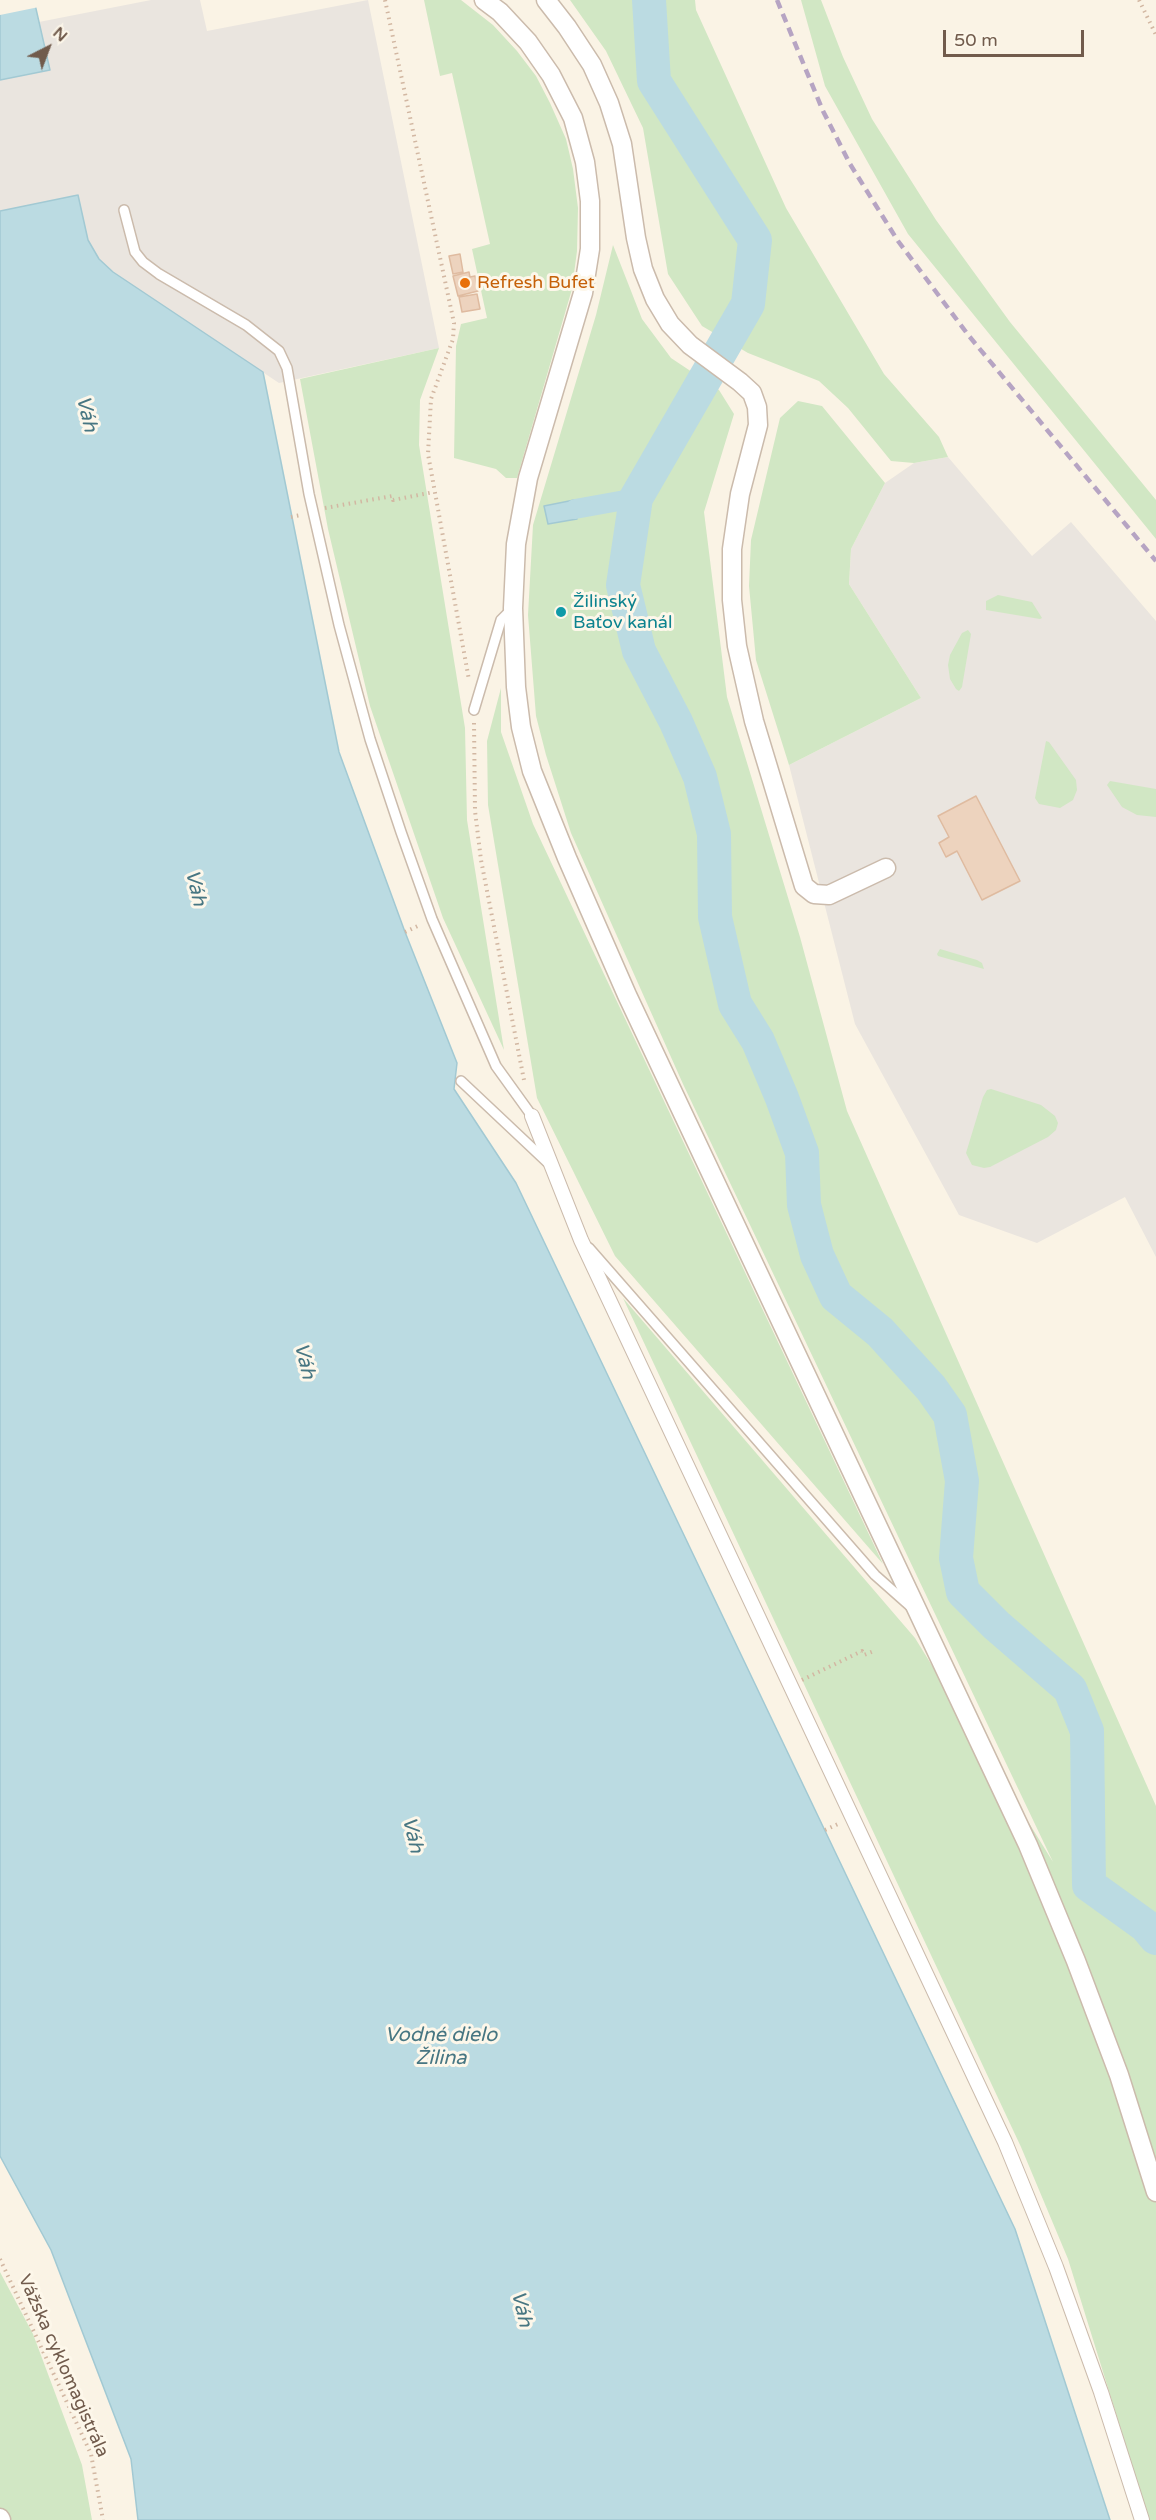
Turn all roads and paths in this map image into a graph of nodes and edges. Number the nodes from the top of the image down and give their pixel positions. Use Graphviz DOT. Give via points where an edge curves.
graph roads {
  1 [pos="385,0"];
  2 [pos="484,0"];
  3 [pos="546,0"];
  4 [pos="1138,0"];
  5 [pos="1156,35"];
  6 [pos="124,210"];
  7 [pos="434,492"];
  8 [pos="314,512"];
  9 [pos="513,608"];
  10 [pos="474,710"];
  11 [pos="886,868"];
  12 [pos="461,1081"];
  13 [pos="525,1083"];
  14 [pos="532,1116"];
  15 [pos="549,1164"];
  16 [pos="581,1240"];
  17 [pos="920,1616"];
  18 [pos="874,1651"];
  19 [pos="791,1686"];
  20 [pos="1156,2192"];
  21 [pos="0,2259"];
  22 [pos="103,2520"];
  23 [pos="1142,2520"];
  1 -- 7 [label="path" via="454,323 453,339 430,408 428,454"];
  2 -- 9 [label="street" via="528,42 551,75 573,118 590,201 590,249 583,293 528,478 516,544"];
  3 -- 11 [label="street" via="592,65 609,103 622,144 643,268 655,298 670,324 690,345 740,382 755,400 758,425 740,494 732,549 732,600 737,646 764,754 804,886 814,894 829,895"];
  4 -- 5 [label="path"];
  6 -- 8 [label="lane" via="135,252 143,262 246,325 279,351 287,368"];
  7 -- 8 [label="path"];
  7 -- 10 [label="path"];
  8 -- 14 [label="lane" via="370,739 432,920 496,1066"];
  9 -- 10 [label="lane" via="501,620"];
  9 -- 17 [label="street" via="521,727 548,814 627,995"];
  10 -- 13 [label="path" via="475,811 497,948"];
  12 -- 15 [label="lane"];
  14 -- 15 [label="street"];
  15 -- 16 [label="street"];
  16 -- 17 [label="lane" via="875,1575"];
  16 -- 19 [label="street"];
  17 -- 20 [label="street" via="1028,1845 1072,1950 1119,2075"];
  18 -- 19 [label="path" via="864,1655 862,1651"];
  19 -- 23 [label="street" via="1005,2142 1056,2267"];
  21 -- 22 [label="path, Vážska cyklomagistrála" via="91,2454"];
}
